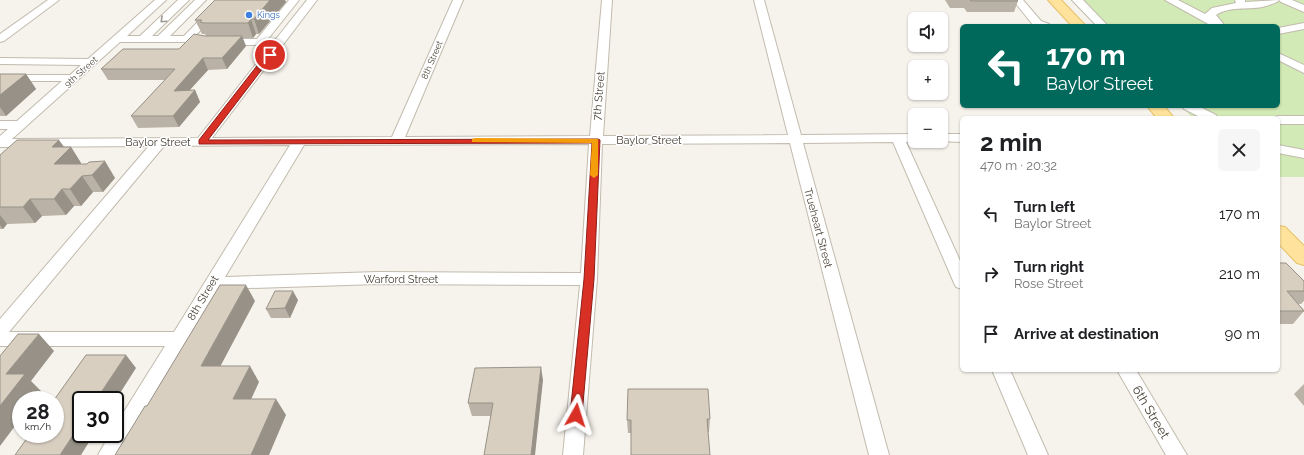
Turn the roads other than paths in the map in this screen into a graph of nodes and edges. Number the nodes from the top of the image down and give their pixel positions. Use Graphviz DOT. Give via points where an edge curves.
graph roads {
  1 [pos="54,0"];
  2 [pos="161,0"];
  3 [pos="184,0"];
  4 [pos="201,0"];
  5 [pos="224,0"];
  6 [pos="294,0"];
  7 [pos="312,0"];
  8 [pos="458,0"];
  9 [pos="607,0"];
  10 [pos="759,0"];
  11 [pos="1018,0"];
  12 [pos="1054,0"];
  13 [pos="1077,0"];
  14 [pos="1170,0"];
  15 [pos="1274,0"];
  16 [pos="1284,0"];
  17 [pos="1240,3"];
  18 [pos="1304,9"];
  19 [pos="1040,24"];
  20 [pos="1077,24"];
  21 [pos="1101,24"];
  22 [pos="1216,24"];
  23 [pos="1218,24"];
  24 [pos="1304,26"];
  25 [pos="1280,31"];
  26 [pos="0,39"];
  27 [pos="117,39"];
  28 [pos="143,39"];
  29 [pos="161,39"];
  30 [pos="187,39"];
  31 [pos="260,42"];
  32 [pos="279,42"];
  33 [pos="1280,57"];
  34 [pos="1280,57"];
  35 [pos="0,61"];
  36 [pos="91,62"];
  37 [pos="1304,63"];
  38 [pos="1304,70"];
  39 [pos="0,78"];
  40 [pos="73,78"];
  41 [pos="1157,108"];
  42 [pos="1192,108"];
  43 [pos="1164,116"];
  44 [pos="1208,116"];
  45 [pos="1280,120"];
  46 [pos="1304,120"];
  47 [pos="0,125"];
  48 [pos="20,125"];
  49 [pos="898,138"];
  50 [pos="908,138"];
  51 [pos="948,138"];
  52 [pos="960,138"];
  53 [pos="795,139"];
  54 [pos="596,140"];
  55 [pos="397,141"];
  56 [pos="160,142"];
  57 [pos="202,142"];
  58 [pos="299,142"];
  59 [pos="0,143"];
  60 [pos="1280,149"];
  61 [pos="1304,154"];
  62 [pos="1280,234"];
  63 [pos="1304,258"];
  64 [pos="960,278"];
  65 [pos="589,279"];
  66 [pos="212,283"];
  67 [pos="0,331"];
  68 [pos="0,339"];
  69 [pos="179,339"];
  70 [pos="1002,372"];
  71 [pos="1127,372"];
  72 [pos="108,455"];
  73 [pos="573,455"];
  74 [pos="879,455"];
  75 [pos="1038,455"];
  76 [pos="1177,455"];
  1 -- 26 [label="street"];
  2 -- 27 [label="street, 9th Street"];
  3 -- 28 [label="street, one-way"];
  4 -- 29 [label="street"];
  5 -- 30 [label="street"];
  6 -- 31 [label="street"];
  7 -- 32 [label="street"];
  8 -- 55 [label="street, 8th Street"];
  9 -- 54 [label="street, 7th Street"];
  10 -- 53 [label="street, Trueheart Street"];
  11 -- 19 [label="street"];
  12 -- 20 [label="main road"];
  13 -- 21 [label="street"];
  14 -- 22 [label="street"];
  15 -- 17 [label="street" via="1261,4"];
  16 -- 18 [label="street"];
  17 -- 23 [label="street" via="1210,14"];
  24 -- 25 [label="street"];
  27 -- 28 [label="street"];
  27 -- 36 [label="street, 9th Street"];
  28 -- 29 [label="street"];
  29 -- 30 [label="street"];
  30 -- 31 [label="street" via="210,42"];
  31 -- 32 [label="street"];
  32 -- 57 [label="street"];
  33 -- 37 [label="street"];
  34 -- 38 [label="street"];
  35 -- 36 [label="street"];
  36 -- 40 [label="street, 9th Street"];
  39 -- 40 [label="street"];
  40 -- 48 [label="street, 9th Street"];
  41 -- 43 [label="main road"];
  42 -- 44 [label="street"];
  45 -- 46 [label="street"];
  47 -- 48 [label="street"];
  48 -- 59 [label="street, 9th Street"];
  49 -- 50 [label="street, Baylor Street"];
  49 -- 53 [label="street, Baylor Street"];
  49 -- 64 [label="street"];
  51 -- 52 [label="street"];
  53 -- 54 [label="street, Baylor Street"];
  53 -- 74 [label="street, Trueheart Street"];
  54 -- 55 [label="street, Baylor Street"];
  54 -- 65 [label="street, 7th Street"];
  55 -- 58 [label="street, Baylor Street"];
  56 -- 57 [label="street, Baylor Street"];
  56 -- 59 [label="street, Baylor Street"];
  56 -- 67 [label="street"];
  57 -- 58 [label="street, Baylor Street"];
  58 -- 66 [label="street, 8th Street"];
  60 -- 61 [label="street"];
  62 -- 63 [label="main road"];
  65 -- 66 [label="street, Warford Street" via="378,278"];
  65 -- 73 [label="street, 7th Street"];
  66 -- 69 [label="street, 8th Street"];
  68 -- 69 [label="street"];
  69 -- 72 [label="street, 8th Street"];
  70 -- 75 [label="street"];
  71 -- 76 [label="street, 6th Street"];
}
